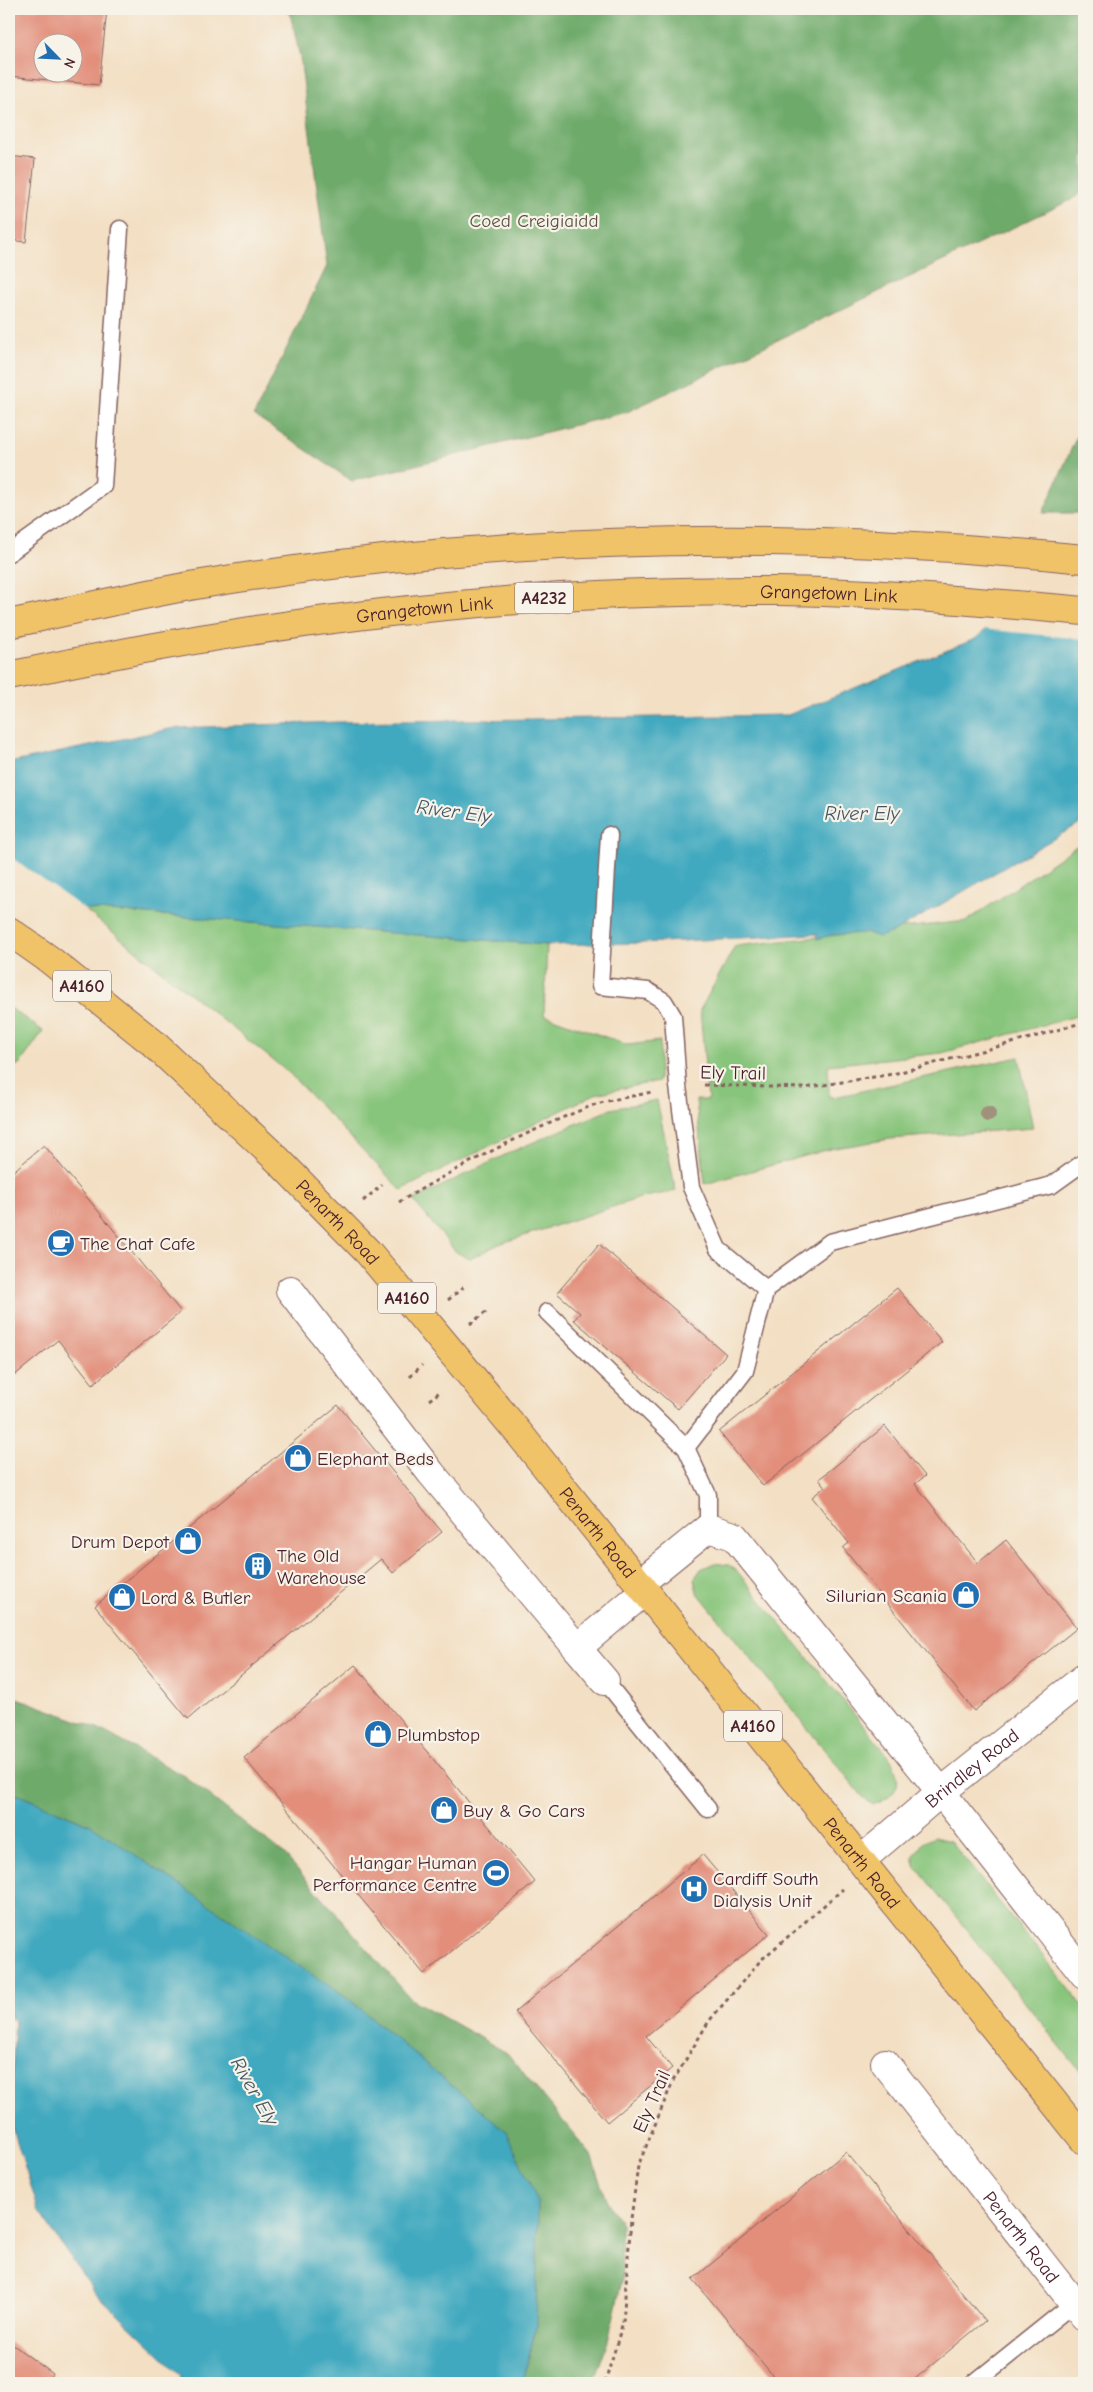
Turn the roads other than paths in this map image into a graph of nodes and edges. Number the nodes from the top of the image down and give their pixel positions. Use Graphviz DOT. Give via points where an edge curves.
graph roads {
  1 [pos="120,229"];
  2 [pos="9,553"];
  3 [pos="1084,559"];
  4 [pos="1084,611"];
  5 [pos="9,624"];
  6 [pos="9,676"];
  7 [pos="609,835"];
  8 [pos="9,931"];
  9 [pos="1084,1162"];
  10 [pos="766,1289"];
  11 [pos="290,1290"];
  12 [pos="547,1312"];
  13 [pos="686,1448"];
  14 [pos="708,1528"];
  15 [pos="642,1587"];
  16 [pos="577,1648"];
  17 [pos="1084,1678"];
  18 [pos="605,1681"];
  19 [pos="941,1792"];
  20 [pos="708,1809"];
  21 [pos="861,1860"];
  22 [pos="1084,1974"];
  23 [pos="885,2063"];
  24 [pos="1084,2140"];
  25 [pos="1079,2309"];
  26 [pos="974,2383"];
  1 -- 2 [label="lane" via="103,486"];
  3 -- 5 [label="main road" via="972,548 784,540 562,545 444,553 190,586"];
  4 -- 6 [label="main road, Grangetown Link / A4232" via="937,598 775,591 560,597 448,605 294,624 190,640"];
  7 -- 10 [label="lane" via="600,986 648,991 664,1000 673,1016 691,1187 718,1249"];
  8 -- 15 [label="main road, Penarth Road / A4160" via="153,1043 277,1159 368,1252"];
  9 -- 10 [label="lane" via="1052,1185 830,1242"];
  10 -- 13 [label="lane" via="745,1371"];
  11 -- 16 [label="street" via="431,1472"];
  12 -- 13 [label="lane"];
  13 -- 14 [label="lane" via="708,1495"];
  14 -- 15 [label="street, Penarth Road"];
  14 -- 19 [label="street" via="734,1536"];
  15 -- 16 [label="street"];
  15 -- 21 [label="main road, Penarth Road / A4160"];
  16 -- 18 [label="street"];
  17 -- 19 [label="street, Brindley Road"];
  18 -- 20 [label="lane"];
  19 -- 21 [label="street, Brindley Road"];
  19 -- 22 [label="street"];
  21 -- 24 [label="main road, Penarth Road / A4160"];
  23 -- 25 [label="street, Penarth Road"];
  25 -- 26 [label="lane"];
}
